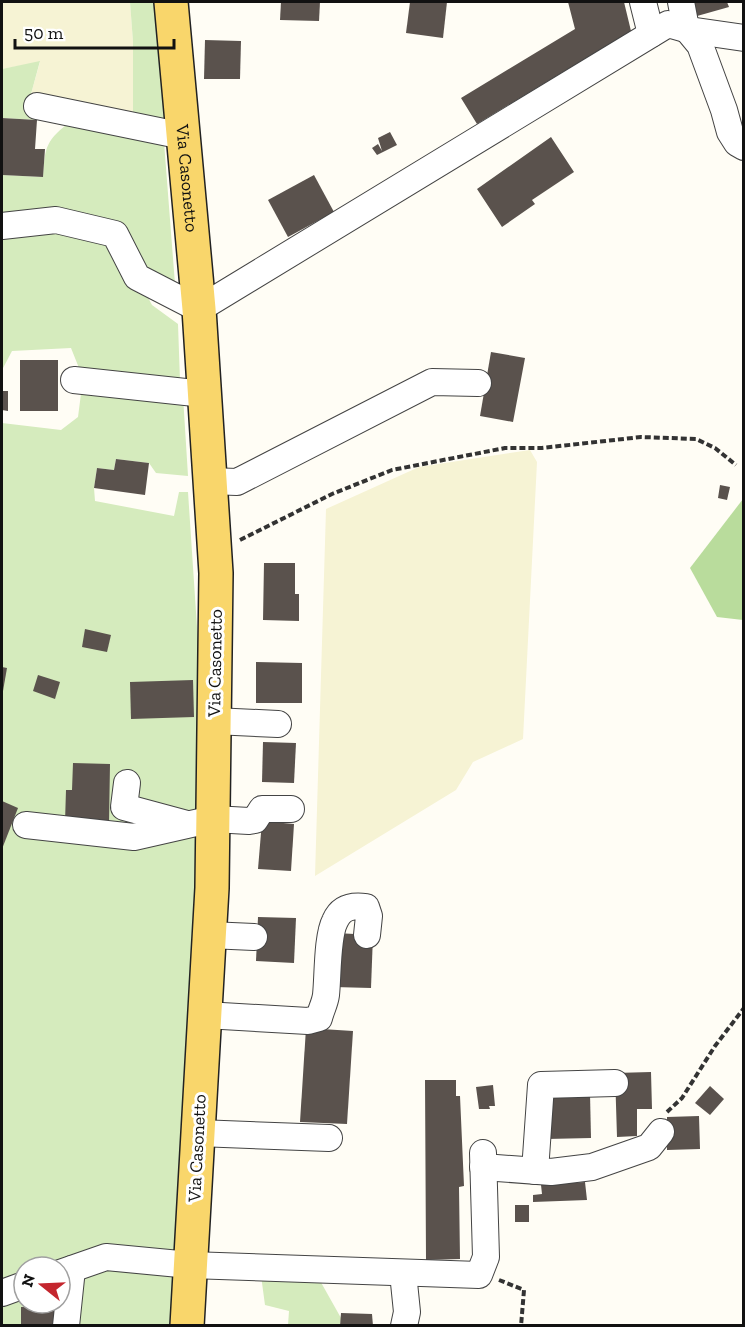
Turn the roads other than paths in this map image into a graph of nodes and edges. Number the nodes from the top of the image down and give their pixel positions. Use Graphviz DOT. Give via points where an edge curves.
graph roads {
  1 [pos="171,2"];
  2 [pos="644,2"];
  3 [pos="681,2"];
  4 [pos="686,28"];
  5 [pos="651,34"];
  6 [pos="744,38"];
  7 [pos="37,106"];
  8 [pos="183,136"];
  9 [pos="744,147"];
  10 [pos="2,226"];
  11 [pos="199,309"];
  12 [pos="74,380"];
  13 [pos="478,383"];
  14 [pos="204,394"];
  15 [pos="210,482"];
  16 [pos="214,721"];
  17 [pos="278,724"];
  18 [pos="127,783"];
  19 [pos="291,809"];
  20 [pos="202,822"];
  21 [pos="26,825"];
  22 [pos="367,934"];
  23 [pos="210,935"];
  24 [pos="254,937"];
  25 [pos="205,1015"];
  26 [pos="615,1083"];
  27 [pos="198,1132"];
  28 [pos="661,1132"];
  29 [pos="329,1138"];
  30 [pos="536,1171"];
  31 [pos="190,1266"];
  32 [pos="72,1269"];
  33 [pos="404,1273"];
  34 [pos="187,1326"];
  35 [pos="404,1326"];
  1 -- 8 [label="main road, Via Casonetto"];
  2 -- 5 [label="street"];
  3 -- 4 [label="street"];
  4 -- 5 [label="street" via="668,24"];
  4 -- 6 [label="street"];
  4 -- 9 [label="street" via="700,45 730,132"];
  5 -- 11 [label="street"];
  7 -- 8 [label="street"];
  8 -- 11 [label="main road, Via Casonetto"];
  10 -- 11 [label="street" via="56,220 115,234 137,278"];
  11 -- 14 [label="main road, Via Casonetto"];
  12 -- 14 [label="street"];
  13 -- 15 [label="street" via="432,382 237,482"];
  14 -- 15 [label="main road, Via Casonetto"];
  15 -- 16 [label="main road, Via Casonetto" via="215,552"];
  16 -- 17 [label="street"];
  16 -- 20 [label="main road, Via Casonetto"];
  18 -- 20 [label="street" via="124,807"];
  19 -- 20 [label="street" via="262,809 255,820 249,821"];
  20 -- 21 [label="street" via="134,837"];
  20 -- 23 [label="main road, Via Casonetto"];
  22 -- 25 [label="street" via="366,907 353,905 334,921 326,998 319,1018 308,1022"];
  23 -- 24 [label="street"];
  23 -- 25 [label="main road, Via Casonetto"];
  25 -- 27 [label="main road, Via Casonetto"];
  26 -- 30 [label="street" via="541,1085"];
  27 -- 29 [label="street"];
  27 -- 31 [label="main road, Via Casonetto"];
  28 -- 30 [label="street" via="649,1147 592,1167"];
  30 -- 33 [label="street" via="483,1160 486,1257 479,1275"];
  31 -- 32 [label="street" via="106,1257"];
  31 -- 33 [label="street"];
  31 -- 34 [label="main road, Via Casonetto"];
  33 -- 35 [label="street"];
}
